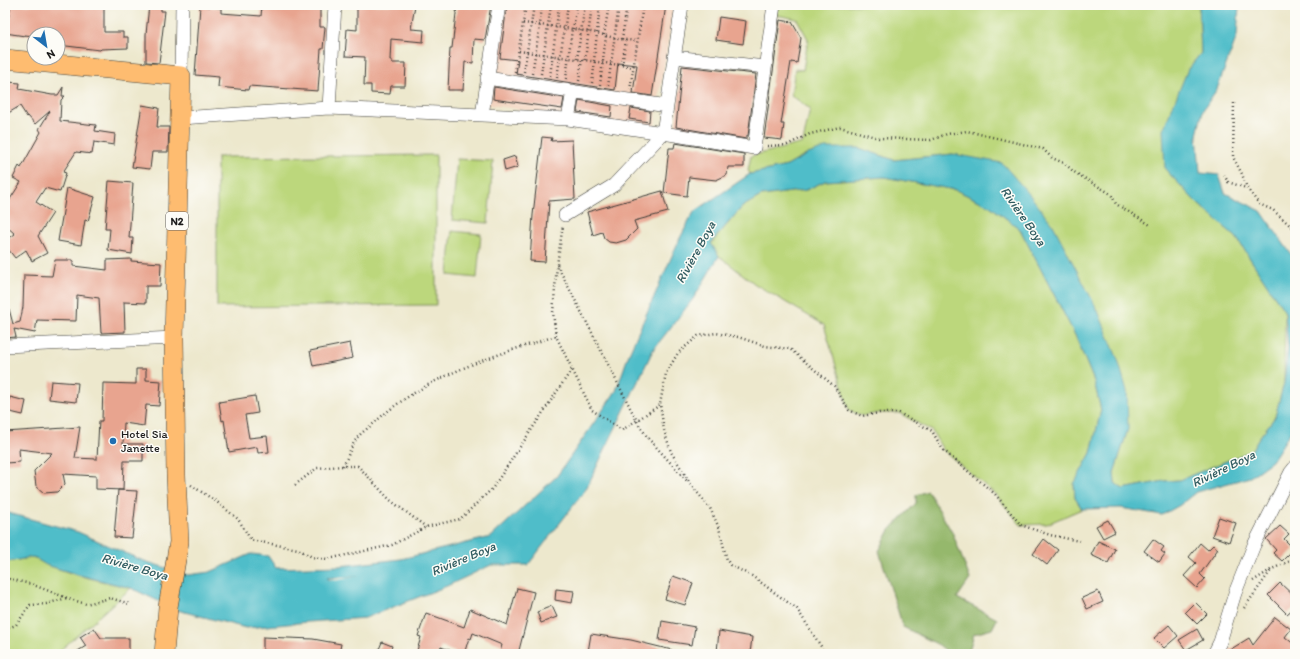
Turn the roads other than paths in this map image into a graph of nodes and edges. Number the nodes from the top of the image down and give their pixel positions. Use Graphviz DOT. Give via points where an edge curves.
graph roads {
  1 [pos="182,5"];
  2 [pos="335,5"];
  3 [pos="499,5"];
  4 [pos="682,5"];
  5 [pos="774,5"];
  6 [pos="674,57"];
  7 [pos="5,59"];
  8 [pos="765,67"];
  9 [pos="181,76"];
  10 [pos="488,78"];
  11 [pos="560,89"];
  12 [pos="667,106"];
  13 [pos="329,108"];
  14 [pos="482,115"];
  15 [pos="180,118"];
  16 [pos="568,119"];
  17 [pos="663,133"];
  18 [pos="565,216"];
  19 [pos="174,338"];
  20 [pos="5,346"];
  21 [pos="1295,467"];
  22 [pos="164,654"];
  23 [pos="1214,654"];
  1 -- 9 [label="street"];
  2 -- 13 [label="street"];
  3 -- 10 [label="street"];
  4 -- 6 [label="street"];
  5 -- 8 [label="street"];
  6 -- 8 [label="street"];
  6 -- 12 [label="street"];
  7 -- 9 [label="highway"];
  8 -- 17 [label="street" via="754,148"];
  9 -- 15 [label="highway, N2"];
  10 -- 11 [label="street"];
  10 -- 14 [label="street"];
  11 -- 12 [label="street"];
  11 -- 16 [label="street"];
  12 -- 17 [label="street"];
  13 -- 14 [label="street"];
  13 -- 15 [label="street"];
  14 -- 16 [label="street"];
  15 -- 19 [label="highway, N2"];
  16 -- 17 [label="street"];
  17 -- 18 [label="street" via="614,185"];
  19 -- 20 [label="street"];
  19 -- 22 [label="highway, N2" via="179,542 168,606"];
  21 -- 23 [label="street" via="1254,545"];
}
